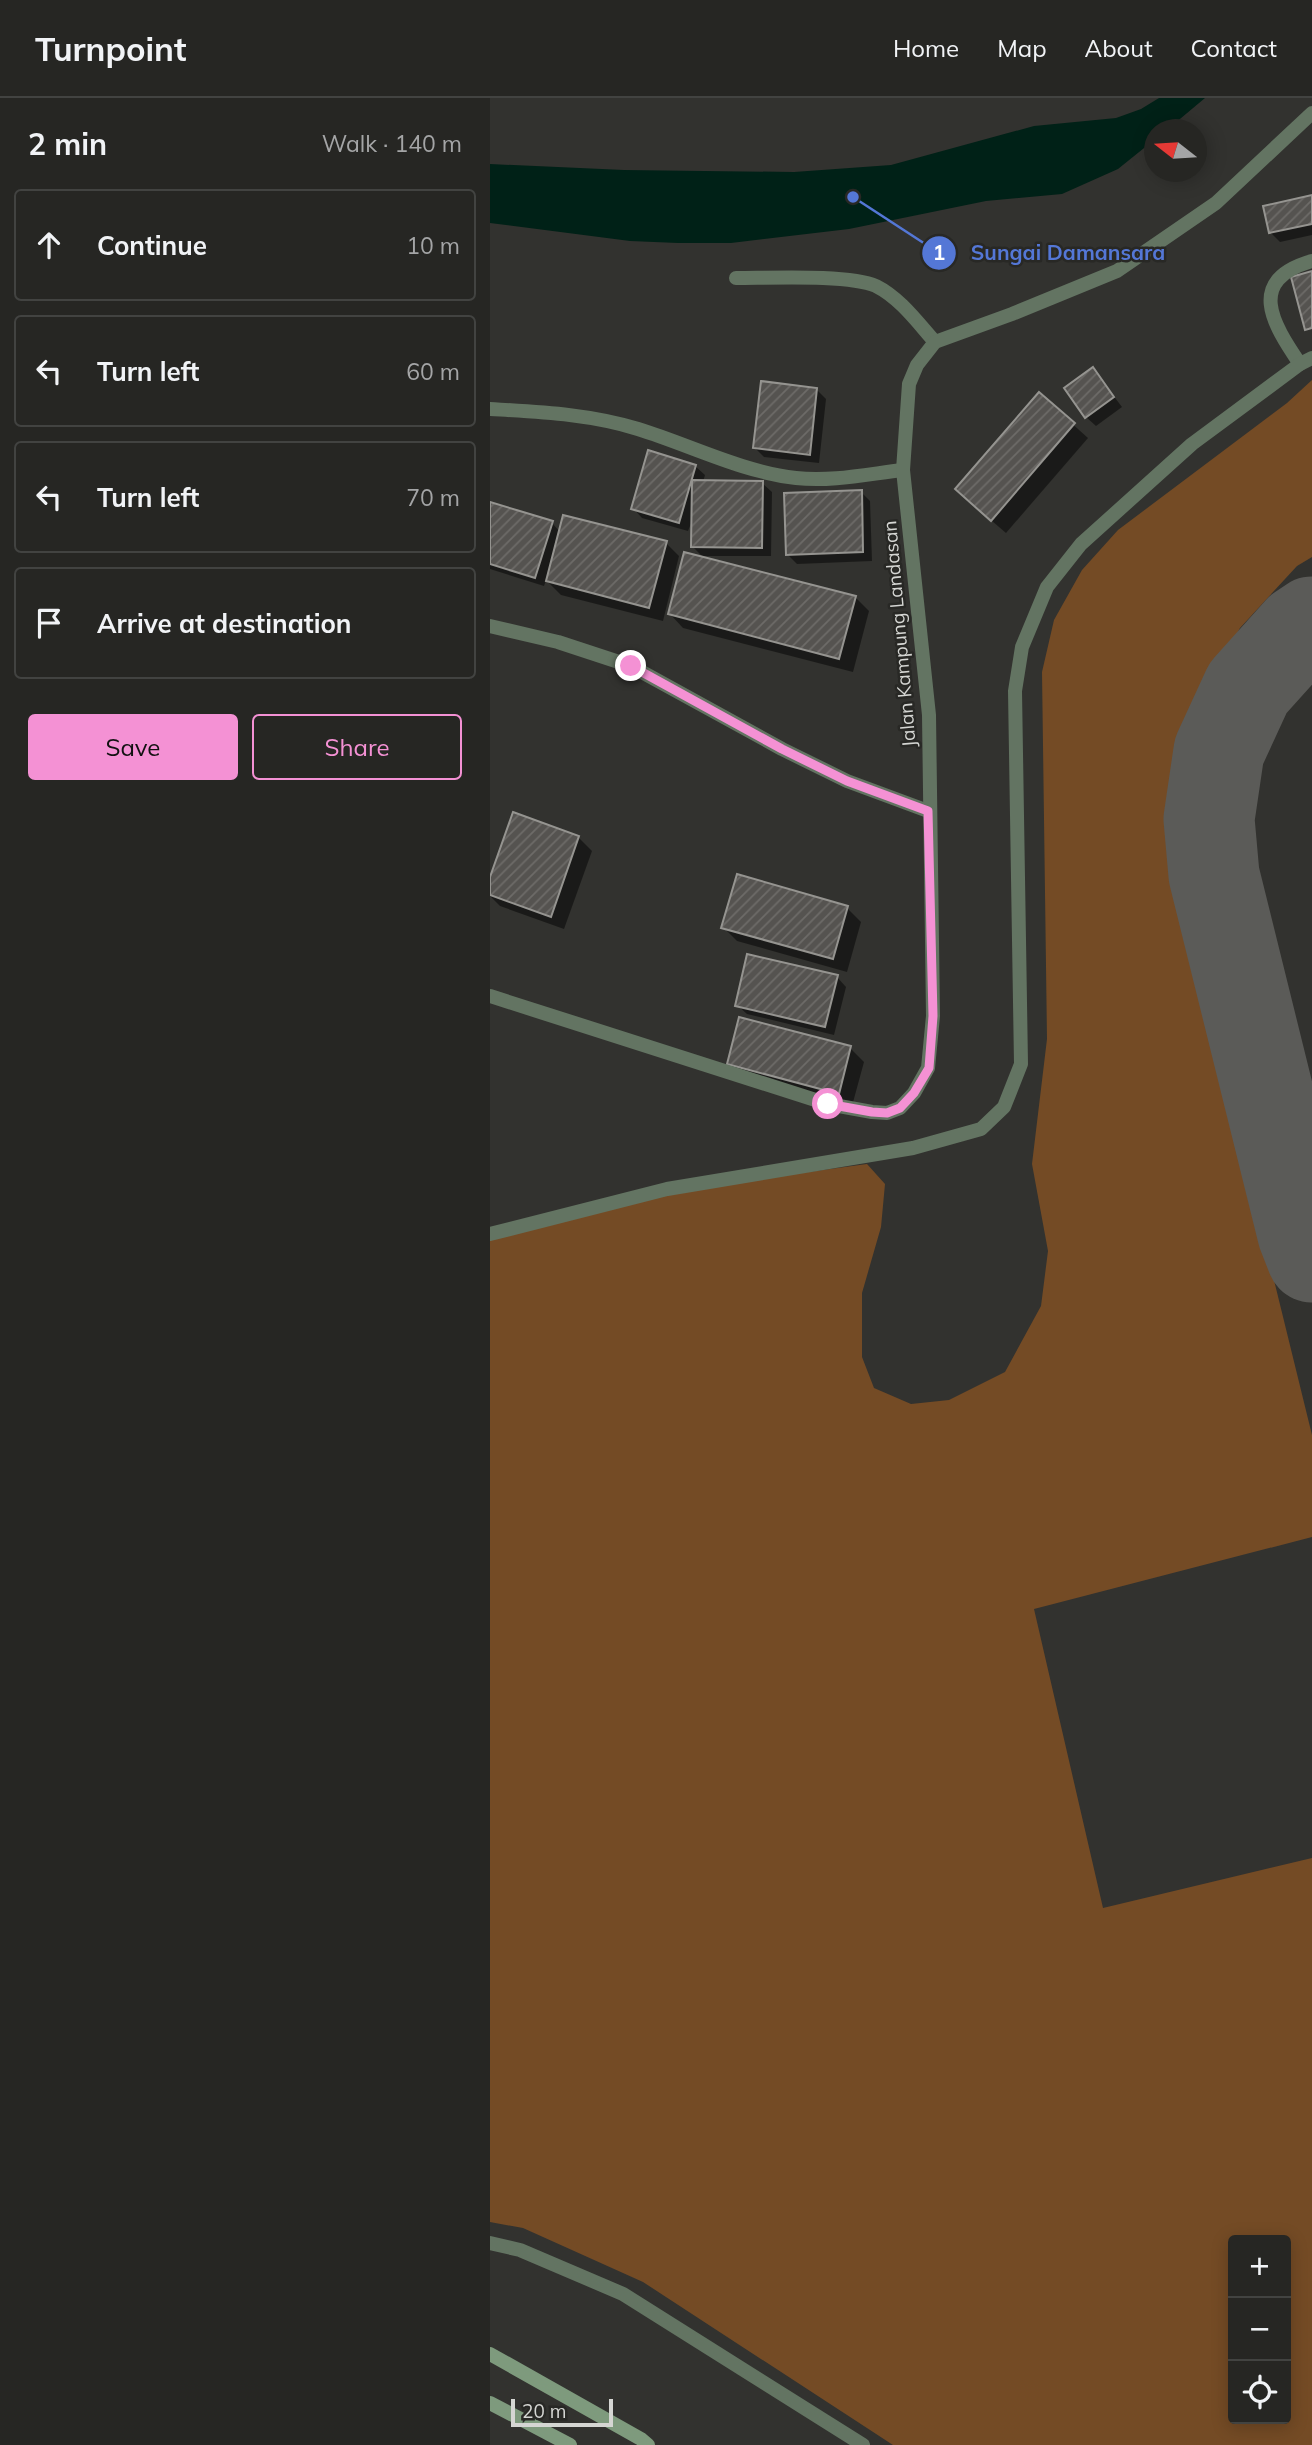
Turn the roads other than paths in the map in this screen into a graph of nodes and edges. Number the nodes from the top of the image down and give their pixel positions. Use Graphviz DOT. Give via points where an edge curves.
graph roads {
  1 [pos="1312,113"];
  2 [pos="1312,261"];
  3 [pos="736,278"];
  4 [pos="935,342"];
  5 [pos="1306,360"];
  6 [pos="490,409"];
  7 [pos="903,470"];
  8 [pos="490,626"];
  9 [pos="928,811"];
  10 [pos="490,996"];
  11 [pos="490,1234"];
  12 [pos="490,2243"];
  13 [pos="490,2354"];
  14 [pos="490,2403"];
  15 [pos="570,2445"];
  16 [pos="648,2445"];
  17 [pos="863,2445"];
  1 -- 4 [label="street" via="1216,203 1117,271"];
  2 -- 5 [label="street" via="1281,276 1270,298 1272,317"];
  3 -- 4 [label="street" via="850,280 876,286 895,299"];
  4 -- 7 [label="street, Jalan Kampung Landasan" via="909,384"];
  5 -- 11 [label="street" via="1192,444 1081,544 1047,587 1022,647 1015,691 1021,1064 1004,1107 981,1129 914,1148 667,1189"];
  6 -- 7 [label="street" via="579,415 637,429 760,471 797,478 833,479"];
  7 -- 9 [label="street, Jalan Kampung Landasan" via="929,715"];
  8 -- 9 [label="street" via="631,666 847,781"];
  9 -- 10 [label="street, Jalan Kampung Landasan" via="933,1016 929,1068 900,1108 887,1113 828,1104"];
  12 -- 17 [label="street" via="520,2250 623,2294"];
  13 -- 16 [label="main road"];
  14 -- 15 [label="main road"];
}
